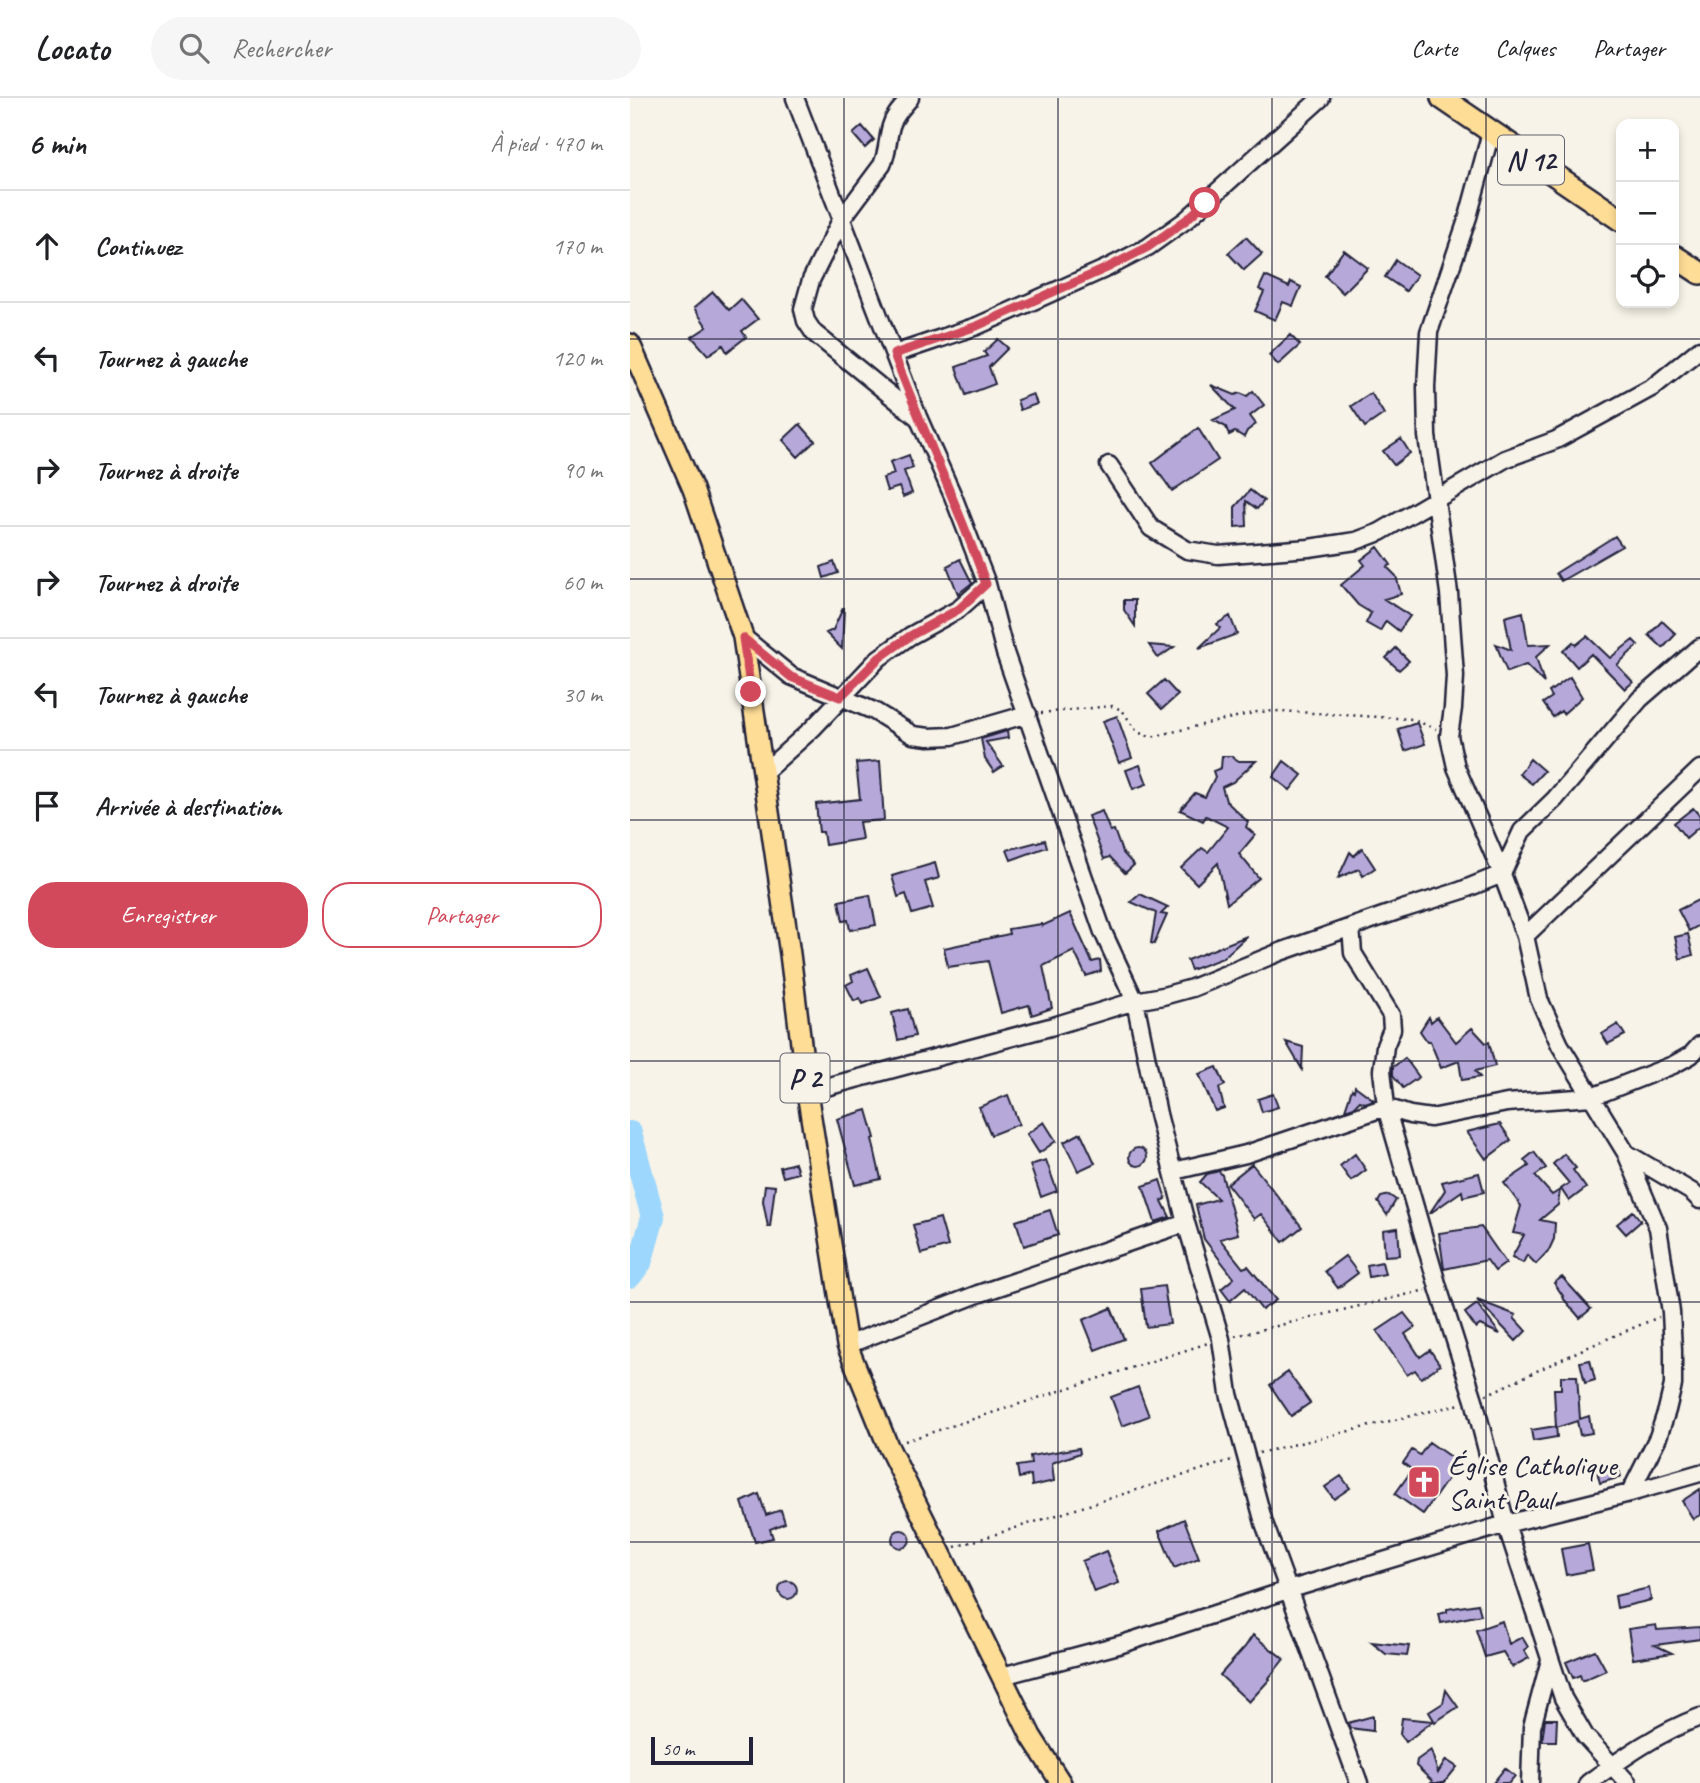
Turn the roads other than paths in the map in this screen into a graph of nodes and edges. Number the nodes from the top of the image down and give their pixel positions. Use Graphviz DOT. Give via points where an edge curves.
graph roads {
  1 [pos="795,98"];
  2 [pos="910,98"];
  3 [pos="1321,98"];
  4 [pos="1442,98"];
  5 [pos="1491,132"];
  6 [pos="1616,217"];
  7 [pos="841,220"];
  8 [pos="1679,259"];
  9 [pos="1700,273"];
  10 [pos="630,344"];
  11 [pos="1700,349"];
  12 [pos="894,354"];
  13 [pos="918,417"];
  14 [pos="1109,464"];
  15 [pos="1437,497"];
  16 [pos="986,584"];
  17 [pos="743,638"];
  18 [pos="1700,647"];
  19 [pos="840,697"];
  20 [pos="1028,714"];
  21 [pos="1700,769"];
  22 [pos="763,773"];
  23 [pos="1502,874"];
  24 [pos="1351,927"];
  25 [pos="1525,936"];
  26 [pos="1135,1000"];
  27 [pos="1700,1045"];
  28 [pos="807,1092"];
  29 [pos="1592,1097"];
  30 [pos="1386,1107"];
  31 [pos="1626,1153"];
  32 [pos="1174,1171"];
  33 [pos="1700,1200"];
  34 [pos="1186,1223"];
  35 [pos="847,1345"];
  36 [pos="1700,1473"];
  37 [pos="1630,1493"];
  38 [pos="1506,1524"];
  39 [pos="1288,1590"];
  40 [pos="1550,1660"];
  41 [pos="1002,1676"];
  42 [pos="1700,1717"];
  43 [pos="1612,1766"];
  44 [pos="1061,1783"];
  45 [pos="1359,1783"];
  46 [pos="1531,1783"];
  47 [pos="1588,1783"];
  48 [pos="1628,1783"];
  1 -- 7 [label="street"];
  2 -- 7 [label="street" via="891,125 882,165"];
  3 -- 12 [label="street" via="1186,220 1148,247 977,326"];
  4 -- 5 [label="highway, N 12"];
  5 -- 6 [label="highway, N 12"];
  5 -- 15 [label="street" via="1429,332 1427,436"];
  7 -- 12 [label="street"];
  7 -- 13 [label="street" via="811,280 803,309 806,321 831,349"];
  8 -- 9 [label="highway"];
  10 -- 17 [label="main road, P 2" via="693,489"];
  11 -- 15 [label="street" via="1653,387"];
  12 -- 13 [label="street"];
  13 -- 16 [label="street"];
  14 -- 15 [label="street" via="1151,528 1187,550 1218,555 1356,541 1381,532"];
  15 -- 23 [label="street" via="1455,676 1449,736 1466,794"];
  16 -- 19 [label="street" via="959,609 879,658"];
  16 -- 20 [label="street"];
  17 -- 19 [label="street" via="791,677"];
  17 -- 22 [label="main road, P 2"];
  18 -- 23 [label="street" via="1640,699 1522,831"];
  19 -- 20 [label="street" via="913,735 929,737 952,736"];
  19 -- 22 [label="street"];
  20 -- 26 [label="street" via="1103,932"];
  21 -- 25 [label="street"];
  22 -- 28 [label="main road, P 2"];
  23 -- 24 [label="street"];
  23 -- 25 [label="street"];
  24 -- 26 [label="street" via="1192,988"];
  24 -- 30 [label="street" via="1353,953 1391,1015 1382,1070"];
  25 -- 29 [label="street" via="1539,999"];
  26 -- 28 [label="street"];
  26 -- 32 [label="street"];
  27 -- 29 [label="street" via="1673,1065"];
  28 -- 35 [label="main road, P 2"];
  29 -- 30 [label="street" via="1507,1103 1431,1118"];
  29 -- 31 [label="street"];
  30 -- 32 [label="street" via="1246,1154"];
  30 -- 38 [label="street" via="1474,1400"];
  31 -- 33 [label="street"];
  31 -- 37 [label="street" via="1658,1228 1671,1312 1673,1385 1658,1437"];
  32 -- 34 [label="street"];
  34 -- 35 [label="street"];
  34 -- 39 [label="street" via="1221,1339 1245,1456"];
  35 -- 41 [label="main road, P 2" via="888,1447"];
  36 -- 37 [label="street"];
  37 -- 38 [label="street"];
  38 -- 39 [label="street"];
  38 -- 40 [label="street"];
  39 -- 41 [label="street" via="1122,1644"];
  39 -- 45 [label="street"];
  40 -- 43 [label="street" via="1570,1713"];
  40 -- 46 [label="street" via="1532,1727"];
  41 -- 44 [label="main road, P 2" via="1031,1736"];
  42 -- 43 [label="street" via="1656,1737"];
  43 -- 47 [label="street"];
  43 -- 48 [label="street"];
}
